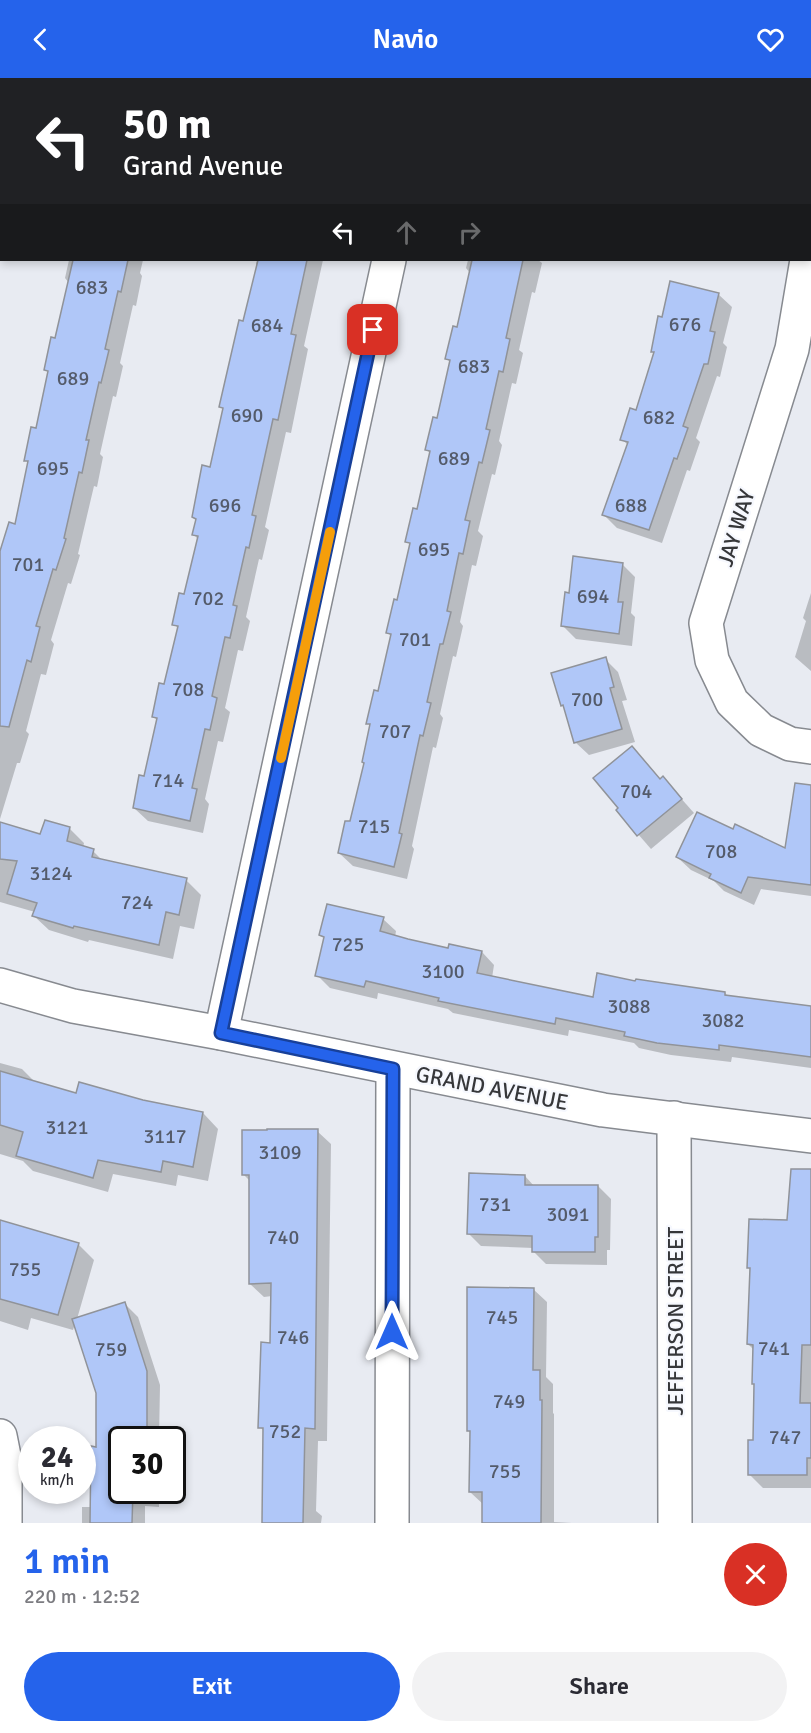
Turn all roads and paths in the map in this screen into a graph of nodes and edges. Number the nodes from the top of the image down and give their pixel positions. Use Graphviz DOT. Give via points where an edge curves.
graph roads {
  1 [pos="389,261"];
  2 [pos="807,261"];
  3 [pos="811,747"];
  4 [pos="0,985"];
  5 [pos="221,1033"];
  6 [pos="393,1069"];
  7 [pos="674,1118"];
  8 [pos="811,1136"];
  9 [pos="0,1436"];
  10 [pos="5,1523"];
  11 [pos="392,1523"];
  12 [pos="675,1523"];
  1 -- 5 [label="street"];
  2 -- 3 [label="street, JAY WAY" via="792,349 706,623 712,660 732,702 761,730 790,744"];
  4 -- 5 [label="street, GRAND AVENUE" via="73,1006"];
  5 -- 6 [label="street, GRAND AVENUE"];
  6 -- 7 [label="street, GRAND AVENUE" via="603,1110"];
  6 -- 11 [label="street"];
  7 -- 8 [label="street, GRAND AVENUE"];
  7 -- 12 [label="street, JEFFERSON STREET"];
  9 -- 10 [label="street" via="5,1461"];
}
